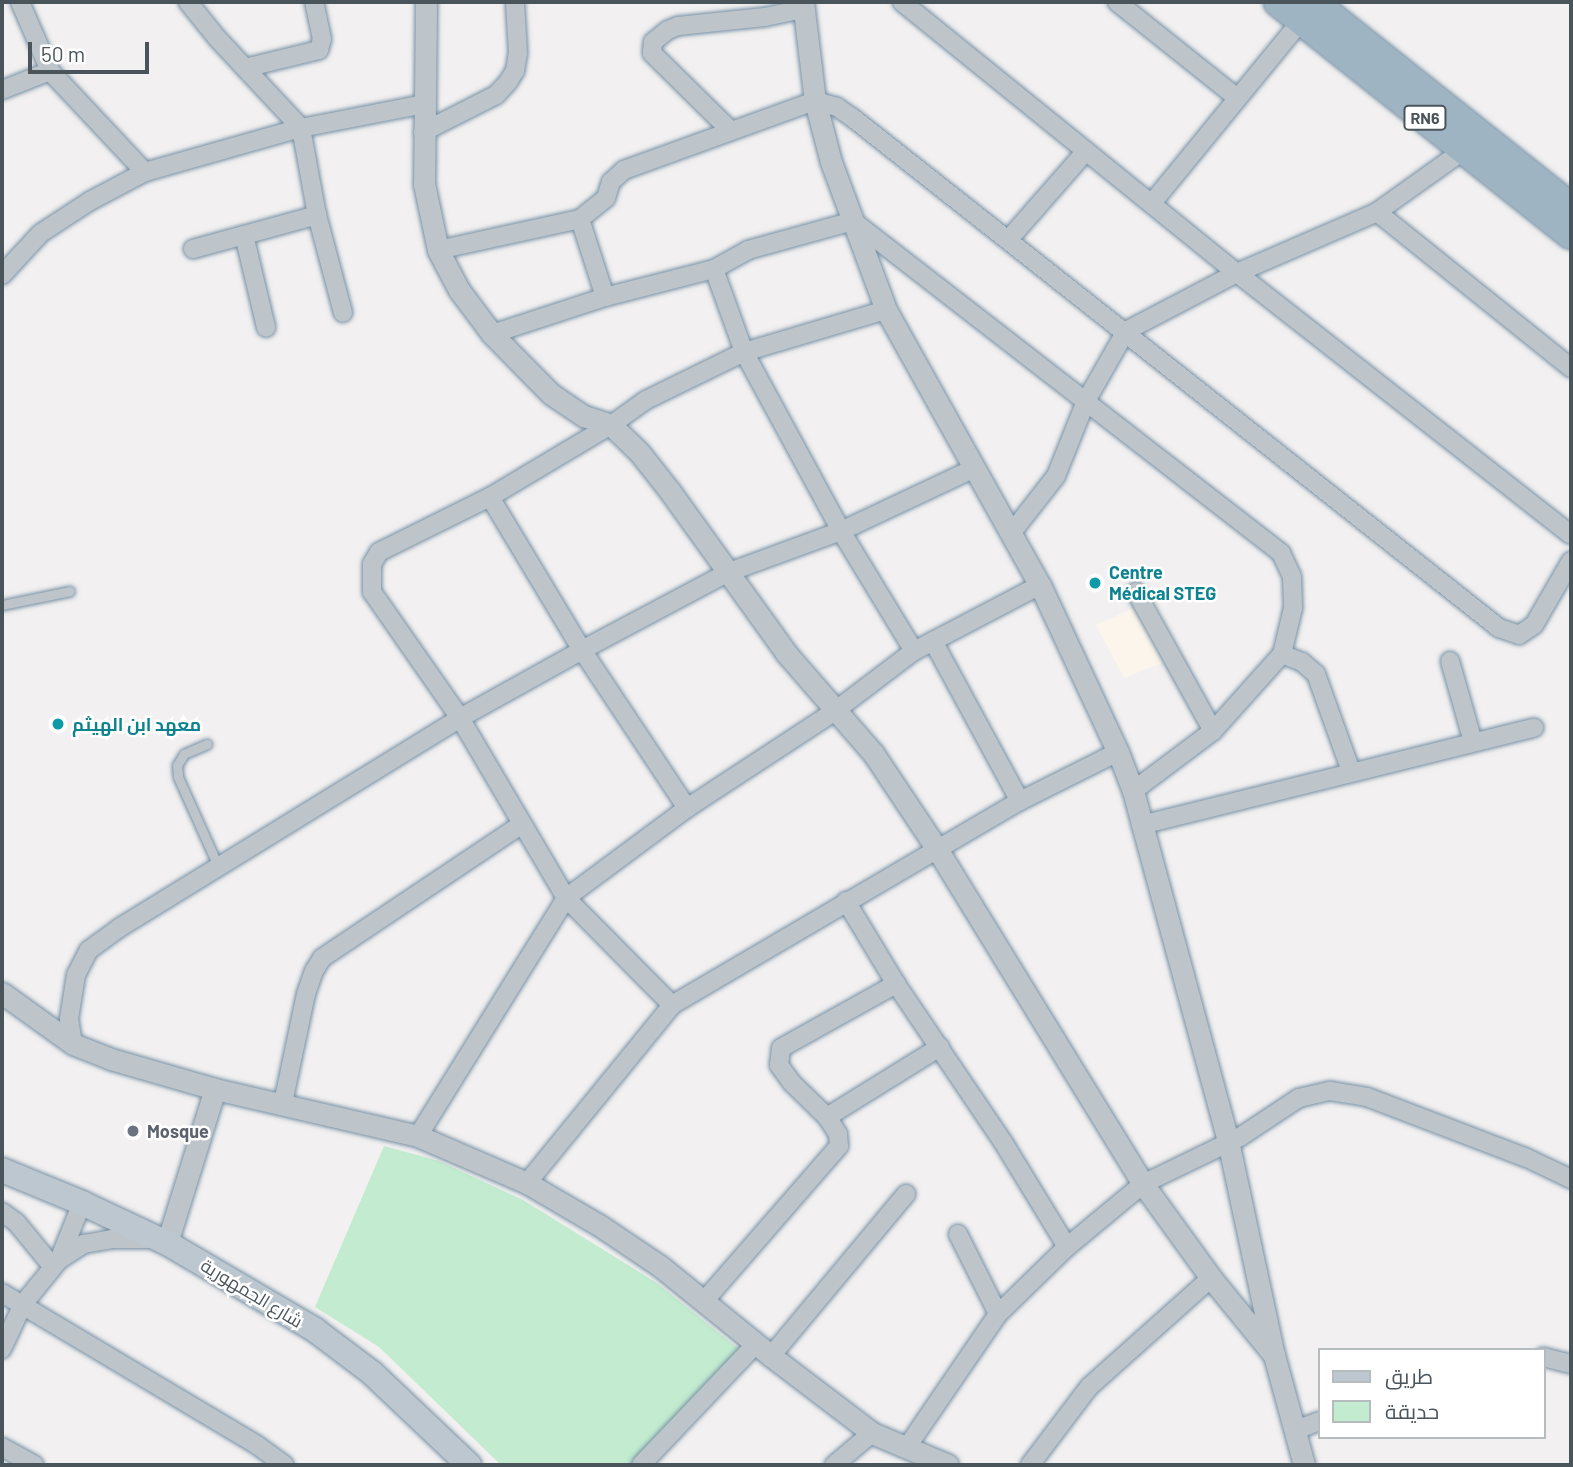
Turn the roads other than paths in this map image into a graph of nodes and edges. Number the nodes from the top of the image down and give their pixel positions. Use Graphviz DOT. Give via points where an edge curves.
graph roads {
  1 [pos="20,2"];
  2 [pos="188,2"];
  3 [pos="314,2"];
  4 [pos="426,2"];
  5 [pos="515,2"];
  6 [pos="902,2"];
  7 [pos="1117,2"];
  8 [pos="1278,2"];
  9 [pos="804,5"];
  10 [pos="1308,11"];
  11 [pos="245,68"];
  12 [pos="50,71"];
  13 [pos="2,90"];
  14 [pos="1236,97"];
  15 [pos="815,101"];
  16 [pos="424,104"];
  17 [pos="301,128"];
  18 [pos="731,131"];
  19 [pos="424,132"];
  20 [pos="1464,150"];
  21 [pos="1086,151"];
  22 [pos="145,172"];
  23 [pos="1152,203"];
  24 [pos="1571,207"];
  25 [pos="1377,212"];
  26 [pos="317,215"];
  27 [pos="580,219"];
  28 [pos="853,221"];
  29 [pos="244,235"];
  30 [pos="1571,235"];
  31 [pos="1009,239"];
  32 [pos="193,249"];
  33 [pos="438,250"];
  34 [pos="714,269"];
  35 [pos="3,271"];
  36 [pos="1237,273"];
  37 [pos="605,297"];
  38 [pos="886,310"];
  39 [pos="343,313"];
  40 [pos="266,327"];
  41 [pos="1126,331"];
  42 [pos="492,334"];
  43 [pos="744,352"];
  44 [pos="1571,368"];
  45 [pos="1086,401"];
  46 [pos="611,425"];
  47 [pos="975,468"];
  48 [pos="490,497"];
  49 [pos="841,531"];
  50 [pos="1013,531"];
  51 [pos="1571,535"];
  52 [pos="1571,561"];
  53 [pos="729,572"];
  54 [pos="1040,584"];
  55 [pos="69,592"];
  56 [pos="1136,592"];
  57 [pos="2,605"];
  58 [pos="933,640"];
  59 [pos="582,650"];
  60 [pos="914,651"];
  61 [pos="1282,654"];
  62 [pos="1450,661"];
  63 [pos="835,711"];
  64 [pos="460,718"];
  65 [pos="1534,728"];
  66 [pos="1213,731"];
  67 [pos="1473,741"];
  68 [pos="207,744"];
  69 [pos="1118,751"];
  70 [pos="1351,771"];
  71 [pos="1133,790"];
  72 [pos="1020,801"];
  73 [pos="687,808"];
  74 [pos="521,825"];
  75 [pos="1141,825"];
  76 [pos="937,849"];
  77 [pos="218,866"];
  78 [pos="566,898"];
  79 [pos="846,901"];
  80 [pos="896,984"];
  81 [pos="2,993"];
  82 [pos="672,1005"];
  83 [pos="73,1044"];
  84 [pos="940,1047"];
  85 [pos="215,1089"];
  86 [pos="283,1103"];
  87 [pos="827,1117"];
  88 [pos="418,1136"];
  89 [pos="1228,1142"];
  90 [pos="2,1170"];
  91 [pos="1571,1179"];
  92 [pos="527,1183"];
  93 [pos="1143,1184"];
  94 [pos="906,1194"];
  95 [pos="82,1203"];
  96 [pos="2,1212"];
  97 [pos="958,1234"];
  98 [pos="164,1241"];
  99 [pos="1067,1247"];
  100 [pos="56,1264"];
  101 [pos="1211,1278"];
  102 [pos="2,1293"];
  103 [pos="705,1300"];
  104 [pos="23,1304"];
  105 [pos="998,1314"];
  106 [pos="2,1349"];
  107 [pos="764,1350"];
  108 [pos="1274,1355"];
  109 [pos="1545,1358"];
  110 [pos="1571,1364"];
  111 [pos="1318,1421"];
  112 [pos="1296,1430"];
  113 [pos="872,1433"];
  114 [pos="2,1447"];
  115 [pos="906,1447"];
  116 [pos="33,1465"];
  117 [pos="285,1465"];
  118 [pos="469,1465"];
  119 [pos="642,1465"];
  120 [pos="834,1465"];
  121 [pos="948,1465"];
  122 [pos="1030,1465"];
  123 [pos="1304,1465"];
  1 -- 12 [label="street"];
  2 -- 11 [label="street"];
  3 -- 11 [label="street" via="322,39 319,50"];
  4 -- 16 [label="street"];
  5 -- 19 [label="street" via="518,53 508,82 496,95"];
  6 -- 21 [label="street"];
  7 -- 14 [label="street"];
  8 -- 10 [label="highway, RN6"];
  9 -- 15 [label="street"];
  9 -- 18 [label="street" via="765,17 678,26 653,42 652,53"];
  10 -- 14 [label="street"];
  10 -- 20 [label="highway, RN6"];
  10 -- 24 [label="highway, RN6"];
  11 -- 17 [label="street"];
  12 -- 13 [label="street"];
  12 -- 22 [label="street"];
  14 -- 23 [label="street"];
  15 -- 18 [label="street"];
  15 -- 28 [label="street"];
  15 -- 31 [label="street" via="837,107 853,118"];
  16 -- 17 [label="street"];
  16 -- 19 [label="street"];
  17 -- 22 [label="street"];
  17 -- 26 [label="street"];
  18 -- 27 [label="street" via="624,170 611,182 606,198"];
  19 -- 33 [label="street" via="424,184"];
  20 -- 25 [label="street"];
  20 -- 30 [label="highway, RN6"];
  21 -- 23 [label="street"];
  21 -- 31 [label="street"];
  22 -- 35 [label="street" via="41,233"];
  23 -- 36 [label="street"];
  25 -- 36 [label="street"];
  25 -- 44 [label="street"];
  26 -- 29 [label="street"];
  26 -- 39 [label="street"];
  27 -- 33 [label="street"];
  27 -- 37 [label="street"];
  28 -- 34 [label="street" via="748,250"];
  28 -- 38 [label="street"];
  28 -- 45 [label="street"];
  29 -- 32 [label="street"];
  29 -- 40 [label="street"];
  31 -- 41 [label="street"];
  33 -- 42 [label="street" via="458,290"];
  34 -- 37 [label="street"];
  34 -- 43 [label="street"];
  36 -- 41 [label="street"];
  36 -- 51 [label="street"];
  37 -- 42 [label="street"];
  38 -- 43 [label="street"];
  38 -- 47 [label="street"];
  41 -- 45 [label="street"];
  41 -- 52 [label="street" via="1499,628 1519,635 1534,625"];
  42 -- 46 [label="street" via="565,405"];
  43 -- 46 [label="street" via="646,400"];
  43 -- 49 [label="street"];
  45 -- 50 [label="street" via="1056,476"];
  45 -- 61 [label="street" via="1281,553 1292,577 1293,608"];
  46 -- 48 [label="street"];
  46 -- 53 [label="street" via="669,490"];
  47 -- 49 [label="street"];
  47 -- 50 [label="street"];
  48 -- 59 [label="street"];
  48 -- 64 [label="street" via="379,552 370,577 372,592"];
  49 -- 53 [label="street"];
  49 -- 60 [label="street"];
  50 -- 54 [label="street"];
  53 -- 59 [label="street"];
  53 -- 63 [label="street" via="786,653"];
  54 -- 58 [label="street"];
  54 -- 69 [label="street"];
  55 -- 57 [label="lane"];
  56 -- 66 [label="street"];
  58 -- 60 [label="street"];
  58 -- 72 [label="street"];
  59 -- 64 [label="street"];
  59 -- 73 [label="street"];
  60 -- 63 [label="street"];
  61 -- 66 [label="street"];
  61 -- 70 [label="street" via="1302,662 1315,674"];
  62 -- 67 [label="street"];
  63 -- 73 [label="street"];
  63 -- 76 [label="street" via="873,753"];
  64 -- 74 [label="street"];
  64 -- 77 [label="street"];
  65 -- 67 [label="street"];
  66 -- 71 [label="street"];
  67 -- 70 [label="street"];
  68 -- 77 [label="lane" via="184,754 177,765 178,777"];
  69 -- 71 [label="street"];
  69 -- 72 [label="street"];
  70 -- 75 [label="street"];
  71 -- 75 [label="street"];
  72 -- 76 [label="street"];
  73 -- 78 [label="street"];
  74 -- 78 [label="street"];
  74 -- 86 [label="street" via="322,958 306,994"];
  75 -- 89 [label="street"];
  76 -- 79 [label="street"];
  76 -- 93 [label="street"];
  77 -- 83 [label="street" via="89,950 70,1001"];
  78 -- 82 [label="street"];
  78 -- 88 [label="street"];
  79 -- 80 [label="street"];
  79 -- 82 [label="street"];
  80 -- 84 [label="street"];
  80 -- 87 [label="street" via="781,1048 779,1065"];
  81 -- 83 [label="street"];
  82 -- 92 [label="street"];
  83 -- 85 [label="street"];
  84 -- 87 [label="street"];
  84 -- 99 [label="street"];
  85 -- 86 [label="street"];
  85 -- 98 [label="street"];
  86 -- 88 [label="street"];
  87 -- 103 [label="street" via="838,1134 837,1150"];
  88 -- 92 [label="street"];
  89 -- 91 [label="street" via="1299,1098 1330,1090 1367,1097"];
  89 -- 93 [label="street"];
  89 -- 108 [label="street"];
  90 -- 95 [label="main road, شارع الجمهورية"];
  92 -- 103 [label="street" via="632,1247"];
  93 -- 99 [label="street"];
  93 -- 101 [label="street"];
  94 -- 107 [label="street"];
  95 -- 98 [label="main road, شارع الجمهورية"];
  95 -- 100 [label="street"];
  96 -- 100 [label="street"];
  97 -- 105 [label="street"];
  98 -- 100 [label="street" via="112,1239 84,1244"];
  98 -- 118 [label="main road, شارع الجمهورية" via="349,1354"];
  99 -- 105 [label="street"];
  100 -- 104 [label="street"];
  101 -- 108 [label="street"];
  101 -- 122 [label="street" via="1089,1387"];
  102 -- 104 [label="street"];
  103 -- 107 [label="street"];
  104 -- 106 [label="street"];
  104 -- 117 [label="street"];
  105 -- 115 [label="street"];
  107 -- 113 [label="street"];
  107 -- 119 [label="street"];
  108 -- 112 [label="street"];
  109 -- 110 [label="street"];
  111 -- 112 [label="street"];
  112 -- 123 [label="street"];
  113 -- 115 [label="street"];
  113 -- 120 [label="street"];
  114 -- 116 [label="street"];
  115 -- 121 [label="street"];
}
